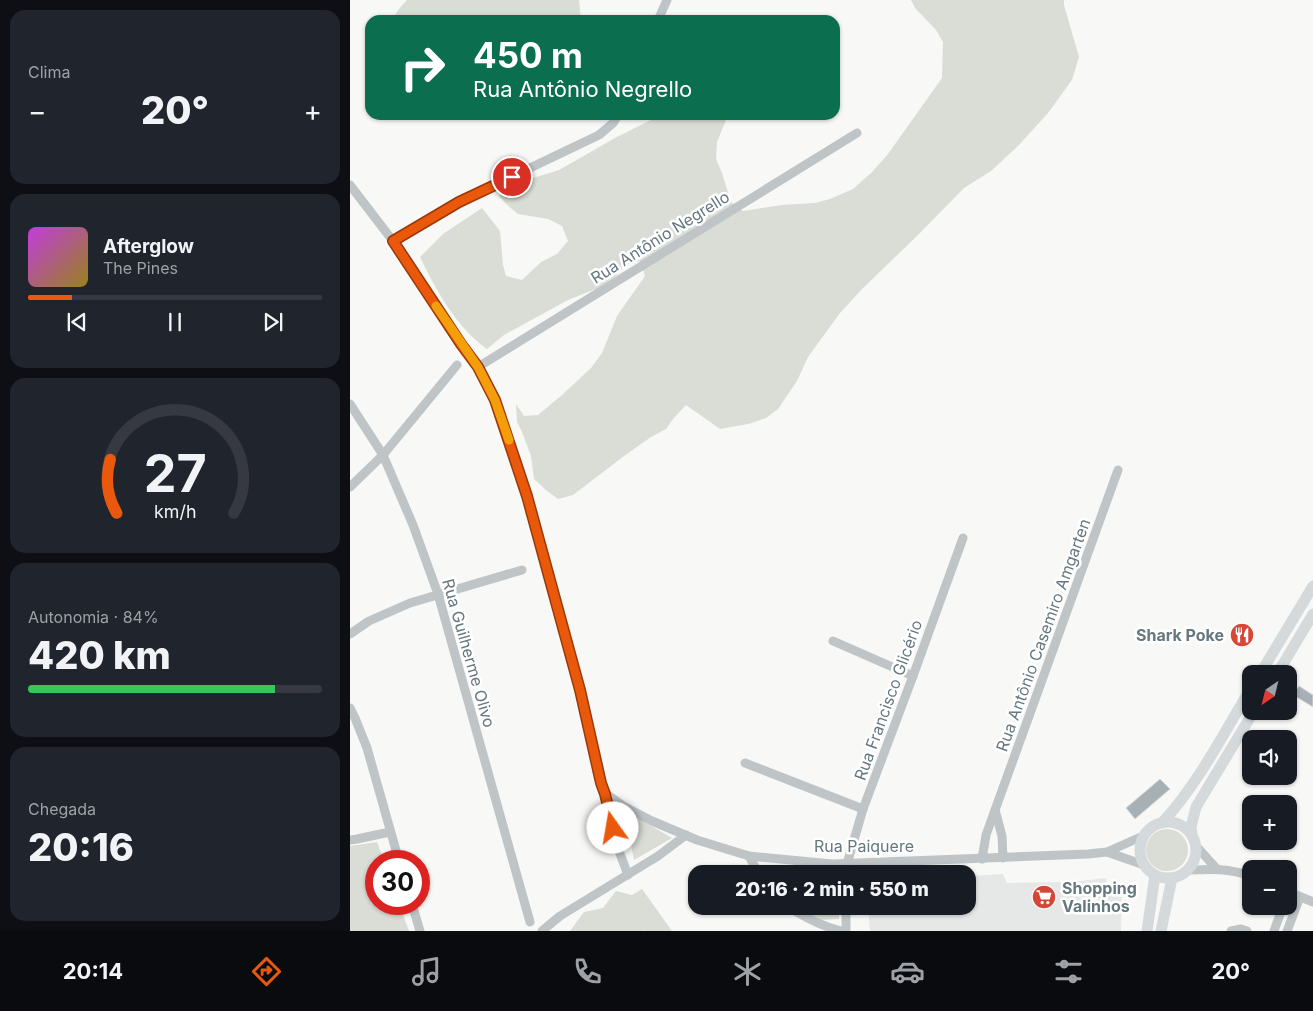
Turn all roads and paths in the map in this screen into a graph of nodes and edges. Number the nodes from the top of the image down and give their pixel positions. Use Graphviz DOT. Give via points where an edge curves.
graph roads {
  1 [pos="667,0"];
  2 [pos="660,15"];
  3 [pos="615,120"];
  4 [pos="858,133"];
  5 [pos="350,185"];
  6 [pos="393,241"];
  7 [pos="457,365"];
  8 [pos="478,367"];
  9 [pos="350,404"];
  10 [pos="383,455"];
  11 [pos="1118,470"];
  12 [pos="350,487"];
  13 [pos="963,538"];
  14 [pos="522,570"];
  15 [pos="1313,586"];
  16 [pos="438,594"];
  17 [pos="1313,614"];
  18 [pos="350,634"];
  19 [pos="832,641"];
  20 [pos="1265,665"];
  21 [pos="1282,665"];
  22 [pos="914,676"];
  23 [pos="1242,703"];
  24 [pos="350,708"];
  25 [pos="1249,720"];
  26 [pos="745,762"];
  27 [pos="605,794"];
  28 [pos="863,809"];
  29 [pos="995,810"];
  30 [pos="1163,822"];
  31 [pos="390,832"];
  32 [pos="686,835"];
  33 [pos="1143,836"];
  34 [pos="350,840"];
  35 [pos="1194,840"];
  36 [pos="396,850"];
  37 [pos="1107,852"];
  38 [pos="749,856"];
  39 [pos="1004,858"];
  40 [pos="982,859"];
  41 [pos="847,864"];
  42 [pos="754,865"];
  43 [pos="1144,865"];
  44 [pos="1216,868"];
  45 [pos="1188,870"];
  46 [pos="1242,873"];
  47 [pos="628,875"];
  48 [pos="1155,875"];
  49 [pos="1172,878"];
  50 [pos="1297,895"];
  51 [pos="1300,896"];
  52 [pos="1313,902"];
  53 [pos="415,915"];
  54 [pos="802,915"];
  55 [pos="846,915"];
  56 [pos="1280,915"];
  57 [pos="530,922"];
  58 [pos="420,931"];
  59 [pos="542,931"];
  60 [pos="841,931"];
  61 [pos="846,931"];
  62 [pos="1147,931"];
  63 [pos="1161,931"];
  64 [pos="1232,931"];
  65 [pos="1247,931"];
  66 [pos="1274,931"];
  67 [pos="1287,931"];
  1 -- 2 [label="street"];
  3 -- 6 [label="street" via="599,135 459,202"];
  4 -- 8 [label="street, Rua Antônio Negrello"];
  5 -- 6 [label="street"];
  6 -- 8 [label="street"];
  7 -- 10 [label="street"];
  8 -- 27 [label="street" via="495,400 522,480"];
  9 -- 10 [label="street, Rua Guilherme Olivo"];
  10 -- 12 [label="street"];
  10 -- 16 [label="street, Rua Guilherme Olivo"];
  11 -- 29 [label="street, Rua Antônio Casemiro Amgarten"];
  13 -- 22 [label="street, Rua Francisco Glicério"];
  14 -- 16 [label="street"];
  15 -- 20 [label="main road"];
  16 -- 18 [label="street" via="388,612"];
  16 -- 57 [label="street, Rua Guilherme Olivo"];
  17 -- 21 [label="main road"];
  19 -- 22 [label="street"];
  22 -- 28 [label="street, Rua Francisco Glicério"];
  23 -- 30 [label="main road" via="1197,776"];
  24 -- 31 [label="street" via="367,748"];
  25 -- 35 [label="main road" via="1196,807 1191,827"];
  26 -- 28 [label="street"];
  27 -- 32 [label="street, Rua Paiquere" via="622,806"];
  27 -- 47 [label="street" via="618,852"];
  28 -- 41 [label="street, Rua Francisco Glicério"];
  29 -- 39 [label="street"];
  29 -- 40 [label="street, Rua Antônio Casemiro Amgarten"];
  30 -- 33 [label="main road" via="1148,829"];
  30 -- 35 [label="main road" via="1174,822 1184,827"];
  31 -- 34 [label="street"];
  31 -- 36 [label="street"];
  32 -- 38 [label="street, Rua Paiquere"];
  32 -- 47 [label="street"];
  33 -- 37 [label="street, Rua Paiquere"];
  33 -- 43 [label="main road" via="1140,851"];
  35 -- 44 [label="street"];
  35 -- 45 [label="main road" via="1195,859"];
  37 -- 39 [label="street, Rua Paiquere"];
  37 -- 43 [label="street, Rua Paiquere"];
  38 -- 41 [label="street, Rua Paiquere"];
  38 -- 42 [label="street"];
  39 -- 40 [label="street, Rua Paiquere"];
  40 -- 41 [label="street, Rua Paiquere"];
  43 -- 48 [label="main road"];
  44 -- 45 [label="street"];
  44 -- 46 [label="street"];
  45 -- 49 [label="main road"];
  47 -- 59 [label="street" via="560,916"];
  48 -- 49 [label="main road"];
  48 -- 62 [label="main road"];
  49 -- 63 [label="main road"];
  50 -- 51 [label="street"];
  51 -- 52 [label="street"];
  51 -- 67 [label="street"];
  53 -- 58 [label="street"];
  54 -- 60 [label="street"];
  55 -- 61 [label="street"];
  56 -- 66 [label="street"];
  64 -- 65 [label="street"];
}
